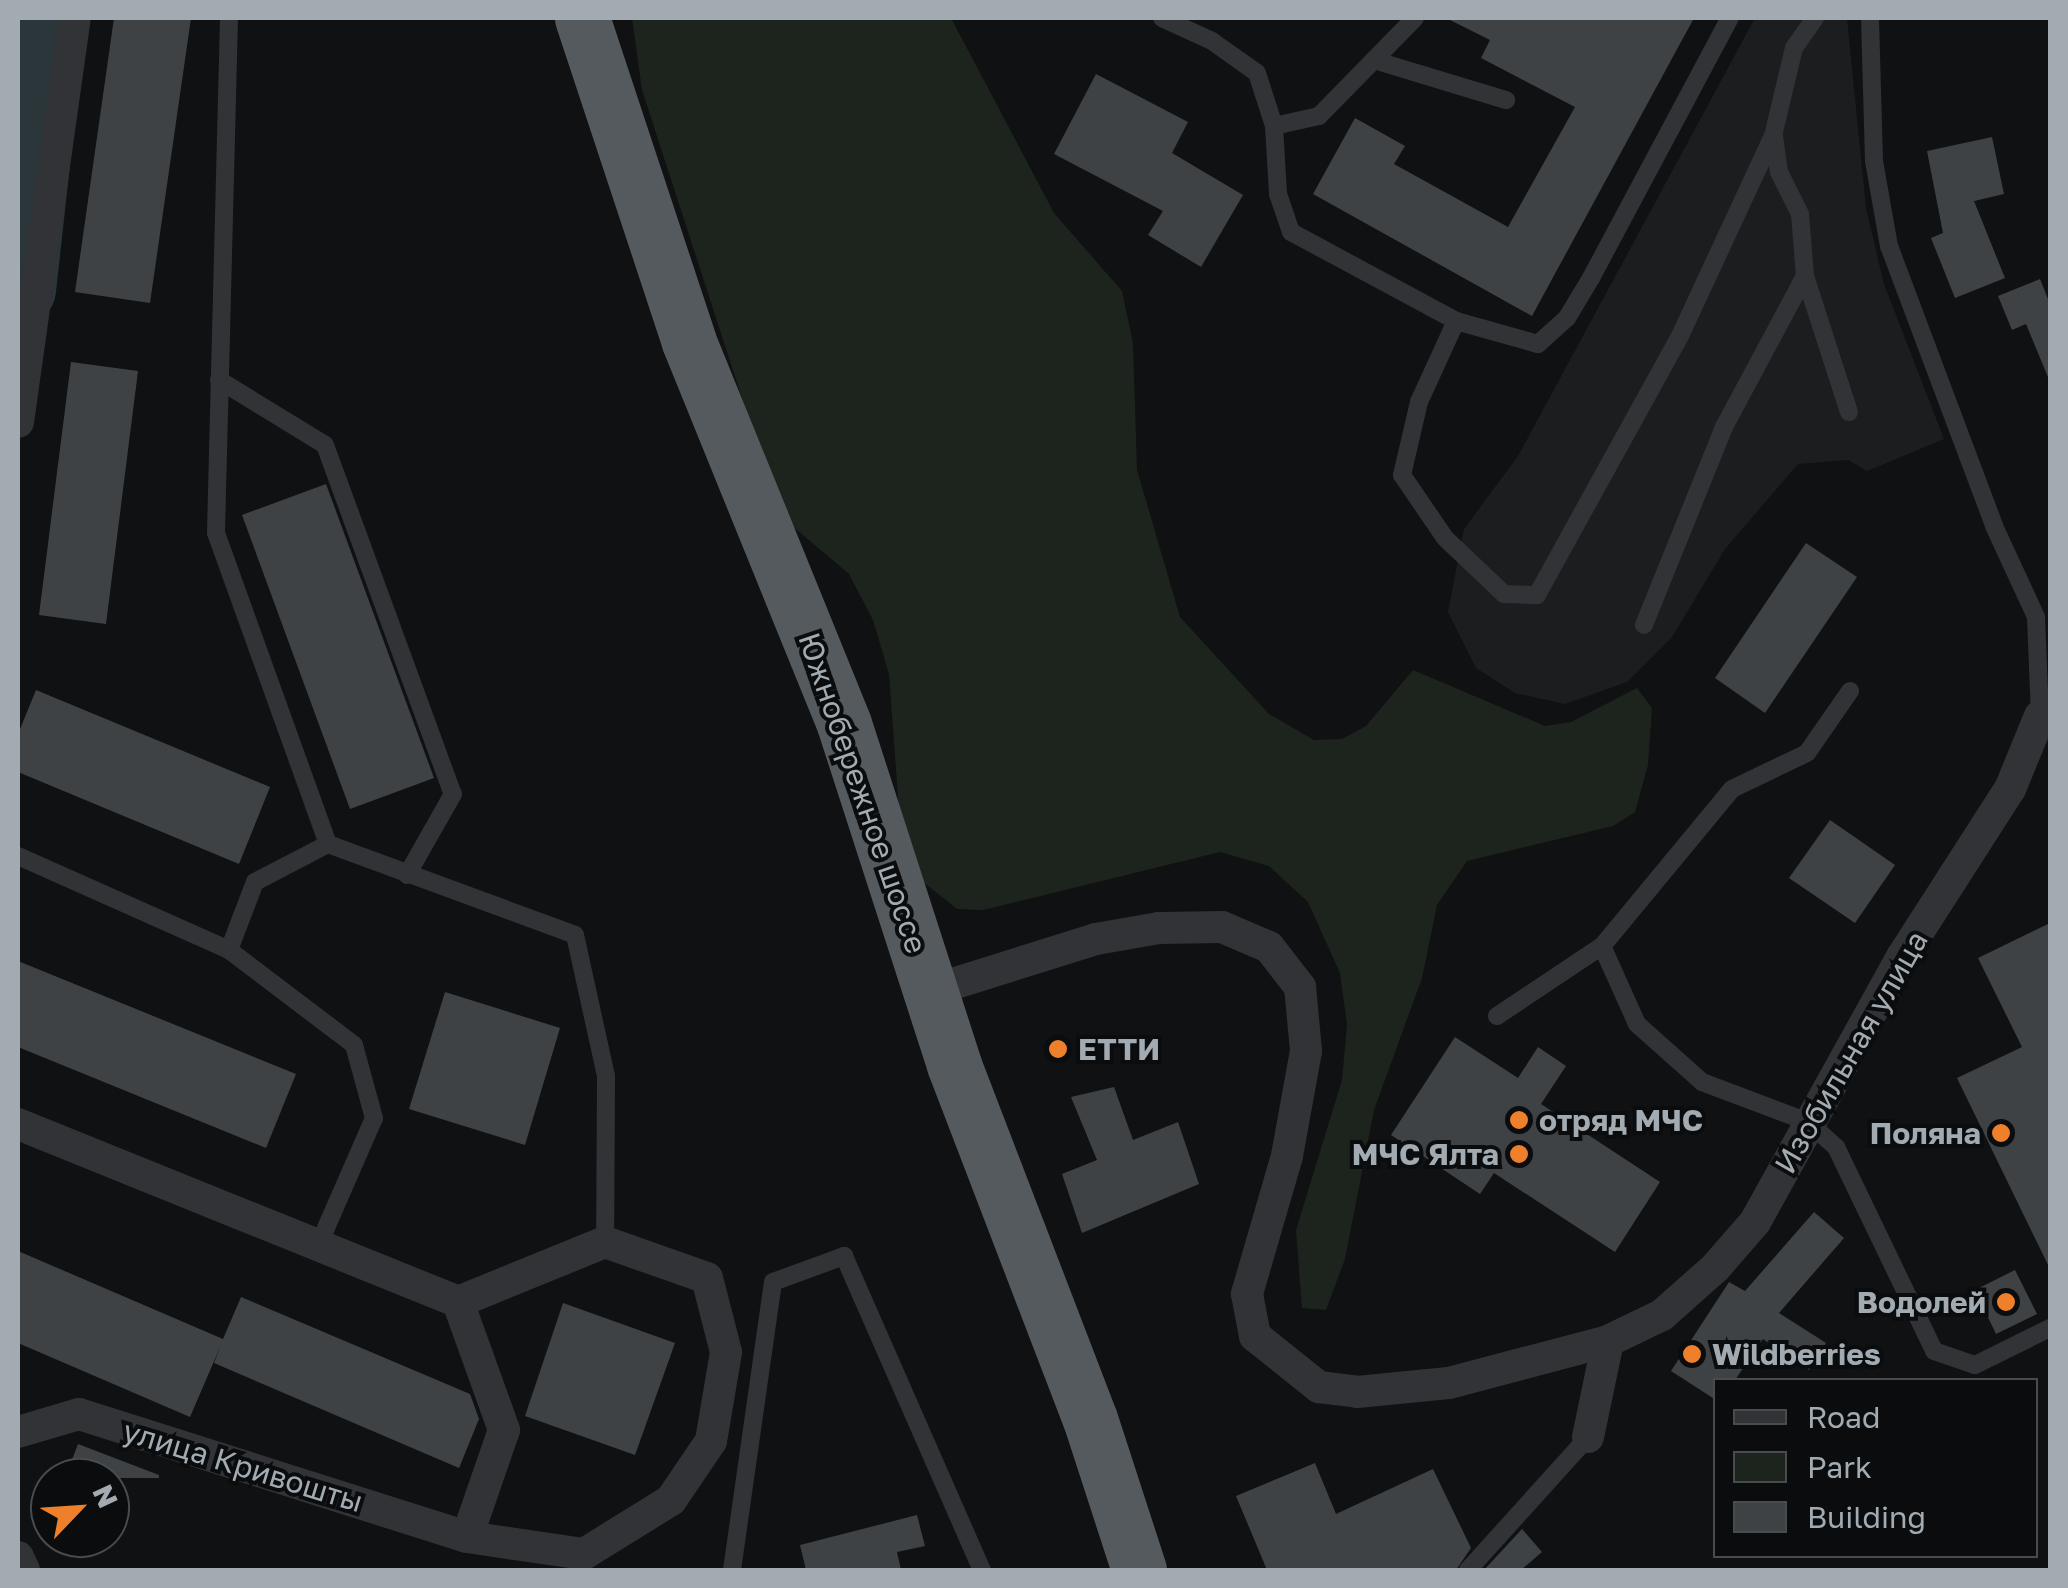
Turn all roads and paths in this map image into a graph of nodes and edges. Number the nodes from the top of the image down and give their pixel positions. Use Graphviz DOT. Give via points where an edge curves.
graph roads {
  1 [pos="75,18"];
  2 [pos="229,18"];
  3 [pos="1162,18"];
  4 [pos="1415,18"];
  5 [pos="1730,18"];
  6 [pos="1815,18"];
  7 [pos="1870,18"];
  8 [pos="575,26"];
  9 [pos="1377,62"];
  10 [pos="1506,100"];
  11 [pos="1274,126"];
  12 [pos="1774,136"];
  13 [pos="1805,276"];
  14 [pos="1456,321"];
  15 [pos="219,380"];
  16 [pos="1848,412"];
  17 [pos="18,422"];
  18 [pos="1644,624"];
  19 [pos="1850,691"];
  20 [pos="2047,714"];
  21 [pos="328,844"];
  22 [pos="880,852"];
  23 [pos="18,856"];
  24 [pos="407,875"];
  25 [pos="1602,946"];
  26 [pos="228,950"];
  27 [pos="930,991"];
  28 [pos="1498,1016"];
  29 [pos="946,1060"];
  30 [pos="1808,1122"];
  31 [pos="18,1124"];
  32 [pos="605,1242"];
  33 [pos="318,1246"];
  34 [pos="458,1302"];
  35 [pos="2050,1328"];
  36 [pos="1608,1340"];
  37 [pos="18,1432"];
  38 [pos="1588,1437"];
  39 [pos="468,1536"];
  40 [pos="18,1557"];
  41 [pos="24,1570"];
  42 [pos="732,1570"];
  43 [pos="982,1570"];
  44 [pos="1112,1570"];
  45 [pos="1139,1570"];
  46 [pos="1468,1570"];
  1 -- 17 [label="street"];
  2 -- 15 [label="lane"];
  3 -- 11 [label="lane" via="1212,41 1257,73"];
  4 -- 9 [label="lane"];
  5 -- 14 [label="lane" via="1567,318 1538,344"];
  6 -- 12 [label="lane" via="1794,48"];
  7 -- 20 [label="lane" via="1874,161 1889,246 1994,526 2036,616"];
  8 -- 22 [label="highway, Южнобережное шоссе" via="685,354 804,642"];
  9 -- 10 [label="lane"];
  9 -- 11 [label="lane" via="1319,116"];
  11 -- 14 [label="lane" via="1278,194 1291,232"];
  12 -- 13 [label="lane" via="1778,172 1800,214"];
  12 -- 14 [label="lane" via="1680,336 1537,595 1504,594 1445,538 1402,476 1419,402"];
  13 -- 16 [label="lane"];
  13 -- 18 [label="lane" via="1724,427"];
  15 -- 21 [label="lane" via="216,533"];
  15 -- 24 [label="lane" via="325,445 453,794"];
  19 -- 25 [label="lane" via="1807,752 1732,789"];
  20 -- 30 [label="street, Изобильная улица" via="2010,789 1902,957"];
  21 -- 24 [label="lane"];
  21 -- 26 [label="lane" via="255,882"];
  22 -- 27 [label="highway, Южнобережное шоссе"];
  22 -- 29 [label="highway, Южнобережное шоссе"];
  23 -- 26 [label="lane"];
  24 -- 32 [label="lane" via="576,935 606,1076"];
  25 -- 28 [label="lane"];
  25 -- 30 [label="lane" via="1637,1024 1702,1082"];
  26 -- 33 [label="lane" via="354,1045 374,1118"];
  27 -- 29 [label="highway, Южнобережное шоссе"];
  27 -- 36 [label="street, Изобильная улица" via="1159,928 1222,928 1269,947 1300,987 1306,1050 1287,1156 1247,1294 1254,1336 1319,1387 1358,1392 1449,1383"];
  29 -- 44 [label="highway, Южнобережное шоссе"];
  29 -- 45 [label="highway, Южнобережное шоссе" via="1090,1419"];
  30 -- 35 [label="lane" via="1836,1148 1934,1351 1975,1365"];
  30 -- 36 [label="street, Изобильная улица" via="1755,1222 1715,1268 1662,1315"];
  31 -- 33 [label="street"];
  32 -- 34 [label="street"];
  32 -- 39 [label="street, улица Кривошты" via="708,1278 726,1352 711,1441 671,1500 584,1554"];
  33 -- 34 [label="street"];
  34 -- 39 [label="street" via="504,1430"];
  36 -- 38 [label="street"];
  37 -- 39 [label="street, улица Кривошты" via="79,1414"];
  38 -- 46 [label="lane"];
  40 -- 41 [label="street"];
  42 -- 43 [label="lane" via="773,1282 844,1256"];
}
